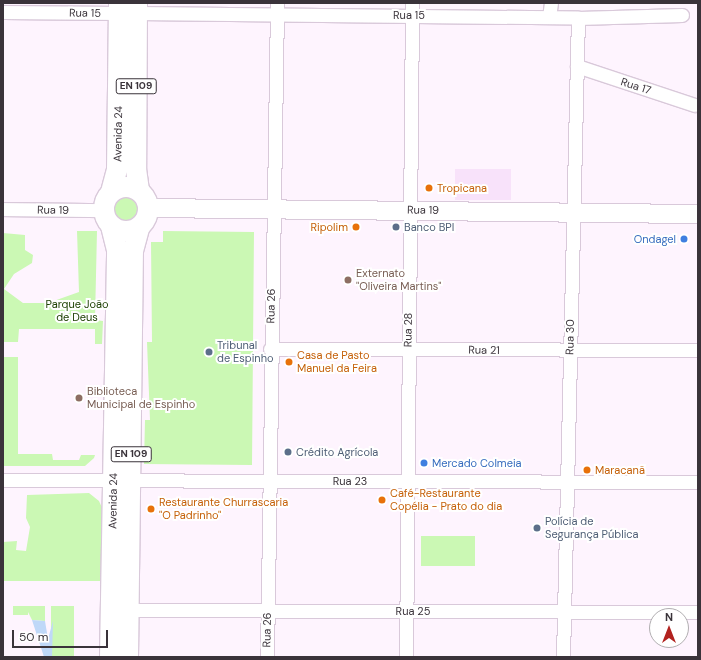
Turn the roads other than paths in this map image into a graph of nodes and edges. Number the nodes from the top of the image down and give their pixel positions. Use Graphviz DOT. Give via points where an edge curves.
graph roads {
  1 [pos="551,3"];
  2 [pos="128,8"];
  3 [pos="277,9"];
  4 [pos="412,9"];
  5 [pos="3,12"];
  6 [pos="682,15"];
  7 [pos="549,17"];
  8 [pos="578,18"];
  9 [pos="577,66"];
  10 [pos="696,105"];
  11 [pos="139,191"];
  12 [pos="149,208"];
  13 [pos="3,209"];
  14 [pos="109,209"];
  15 [pos="273,210"];
  16 [pos="411,210"];
  17 [pos="573,211"];
  18 [pos="698,214"];
  19 [pos="139,228"];
  20 [pos="270,349"];
  21 [pos="408,349"];
  22 [pos="570,350"];
  23 [pos="698,350"];
  24 [pos="3,480"];
  25 [pos="121,481"];
  26 [pos="267,481"];
  27 [pos="408,481"];
  28 [pos="568,481"];
  29 [pos="698,482"];
  30 [pos="129,610"];
  31 [pos="267,611"];
  32 [pos="406,611"];
  33 [pos="564,611"];
  34 [pos="698,612"];
  35 [pos="110,657"];
  36 [pos="128,657"];
  37 [pos="267,657"];
  38 [pos="406,657"];
  39 [pos="563,657"];
  1 -- 7 [label="street"];
  2 -- 3 [label="street, Rua 15"];
  2 -- 5 [label="street, Rua 15"];
  2 -- 11 [label="main road, Avenida 24 / EN 109"];
  2 -- 14 [label="main road, Avenida 24 / EN 109" via="117,169"];
  3 -- 4 [label="street, Rua 15"];
  3 -- 15 [label="street, Rua 26"];
  4 -- 7 [label="street, Rua 15"];
  4 -- 16 [label="street, Rua 28"];
  6 -- 8 [label="street, Rua 15"];
  7 -- 8 [label="street, Rua 15"];
  8 -- 9 [label="street, Rua 30"];
  9 -- 10 [label="street, Rua 17"];
  9 -- 17 [label="street, Rua 30"];
  11 -- 12 [label="main road, Avenida 24 / EN 109"];
  11 -- 14 [label="main road" via="125,187"];
  12 -- 15 [label="street, Rua 19"];
  12 -- 19 [label="main road, Avenida 24 / EN 109" via="144,223"];
  13 -- 14 [label="street, Rua 19"];
  14 -- 19 [label="main road" via="124,231"];
  14 -- 25 [label="main road, Avenida 24 / EN 109" via="117,250"];
  15 -- 16 [label="street, Rua 19"];
  15 -- 20 [label="street, Rua 26"];
  16 -- 17 [label="street, Rua 19"];
  16 -- 21 [label="street, Rua 28"];
  17 -- 18 [label="street, Rua 19"];
  17 -- 22 [label="street, Rua 30"];
  19 -- 25 [label="main road, Avenida 24 / EN 109" via="133,251"];
  20 -- 21 [label="street, Rua 21"];
  20 -- 26 [label="street, Rua 26"];
  21 -- 22 [label="street, Rua 21"];
  21 -- 27 [label="street, Rua 28"];
  22 -- 23 [label="street, Rua 21"];
  22 -- 28 [label="street, Rua 30"];
  24 -- 25 [label="street, Rua 23"];
  25 -- 26 [label="street, Rua 23"];
  25 -- 30 [label="main road, Avenida 24 / EN 109"];
  25 -- 35 [label="main road, Avenida 24 / EN 109"];
  26 -- 27 [label="street, Rua 23"];
  26 -- 31 [label="street, Rua 26"];
  27 -- 28 [label="street, Rua 23"];
  27 -- 32 [label="street, Rua 28"];
  28 -- 29 [label="street, Rua 23"];
  28 -- 33 [label="street, Rua 30"];
  30 -- 31 [label="street, Rua 25"];
  30 -- 36 [label="main road, Avenida 24 / EN 109"];
  31 -- 32 [label="street, Rua 25"];
  31 -- 37 [label="street, Rua 26"];
  32 -- 33 [label="street, Rua 25"];
  32 -- 38 [label="street, Rua 28"];
  33 -- 34 [label="street, Rua 25"];
  33 -- 39 [label="street, Rua 30"];
}
